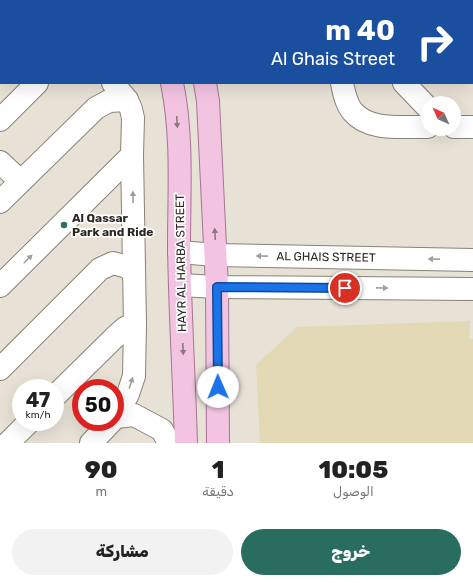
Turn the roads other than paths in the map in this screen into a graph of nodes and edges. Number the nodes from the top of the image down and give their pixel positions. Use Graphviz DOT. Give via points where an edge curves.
graph roads {
  1 [pos="36,84"];
  2 [pos="114,84"];
  3 [pos="172,84"];
  4 [pos="205,84"];
  5 [pos="342,84"];
  6 [pos="405,84"];
  7 [pos="127,100"];
  8 [pos="421,101"];
  9 [pos="0,120"];
  10 [pos="421,127"];
  11 [pos="461,127"];
  12 [pos="473,127"];
  13 [pos="132,155"];
  14 [pos="0,162"];
  15 [pos="20,181"];
  16 [pos="0,201"];
  17 [pos="179,252"];
  18 [pos="216,255"];
  19 [pos="473,260"];
  20 [pos="134,273"];
  21 [pos="180,285"];
  22 [pos="0,286"];
  23 [pos="217,287"];
  24 [pos="473,289"];
  25 [pos="135,324"];
  26 [pos="0,369"];
  27 [pos="64,387"];
  28 [pos="124,401"];
  29 [pos="124,417"];
  30 [pos="20,431"];
  31 [pos="102,431"];
  32 [pos="8,443"];
  33 [pos="91,443"];
  34 [pos="170,443"];
  35 [pos="186,443"];
  36 [pos="218,443"];
  1 -- 9 [label="street"];
  2 -- 7 [label="street"];
  3 -- 17 [label="main road, HAYR AL HARBA STREET, one-way" via="177,106"];
  18 -- 4 [label="main road, one-way"];
  5 -- 10 [label="street" via="348,103 359,118 378,125"];
  6 -- 8 [label="street"];
  7 -- 13 [label="street" via="133,118"];
  7 -- 15 [label="street" via="109,101 96,108"];
  11 -- 12 [label="street"];
  20 -- 13 [label="street, one-way"];
  22 -- 13 [label="street, one-way"];
  14 -- 15 [label="street"];
  15 -- 16 [label="street"];
  17 -- 18 [label="street, AL GHAIS STREET"];
  17 -- 21 [label="main road, HAYR AL HARBA STREET"];
  19 -- 18 [label="street, AL GHAIS STREET, one-way"];
  18 -- 23 [label="main road"];
  20 -- 25 [label="street"];
  20 -- 26 [label="street" via="127,267 113,263 100,269"];
  21 -- 23 [label="street"];
  21 -- 35 [label="main road, HAYR AL HARBA STREET, one-way"];
  23 -- 24 [label="street, one-way"];
  23 -- 36 [label="main road"];
  25 -- 27 [label="street" via="125,328"];
  28 -- 25 [label="street, one-way" via="134,376"];
  29 -- 34 [label="street" via="134,415 162,430"];
  30 -- 32 [label="street"];
  31 -- 33 [label="street"];
}
